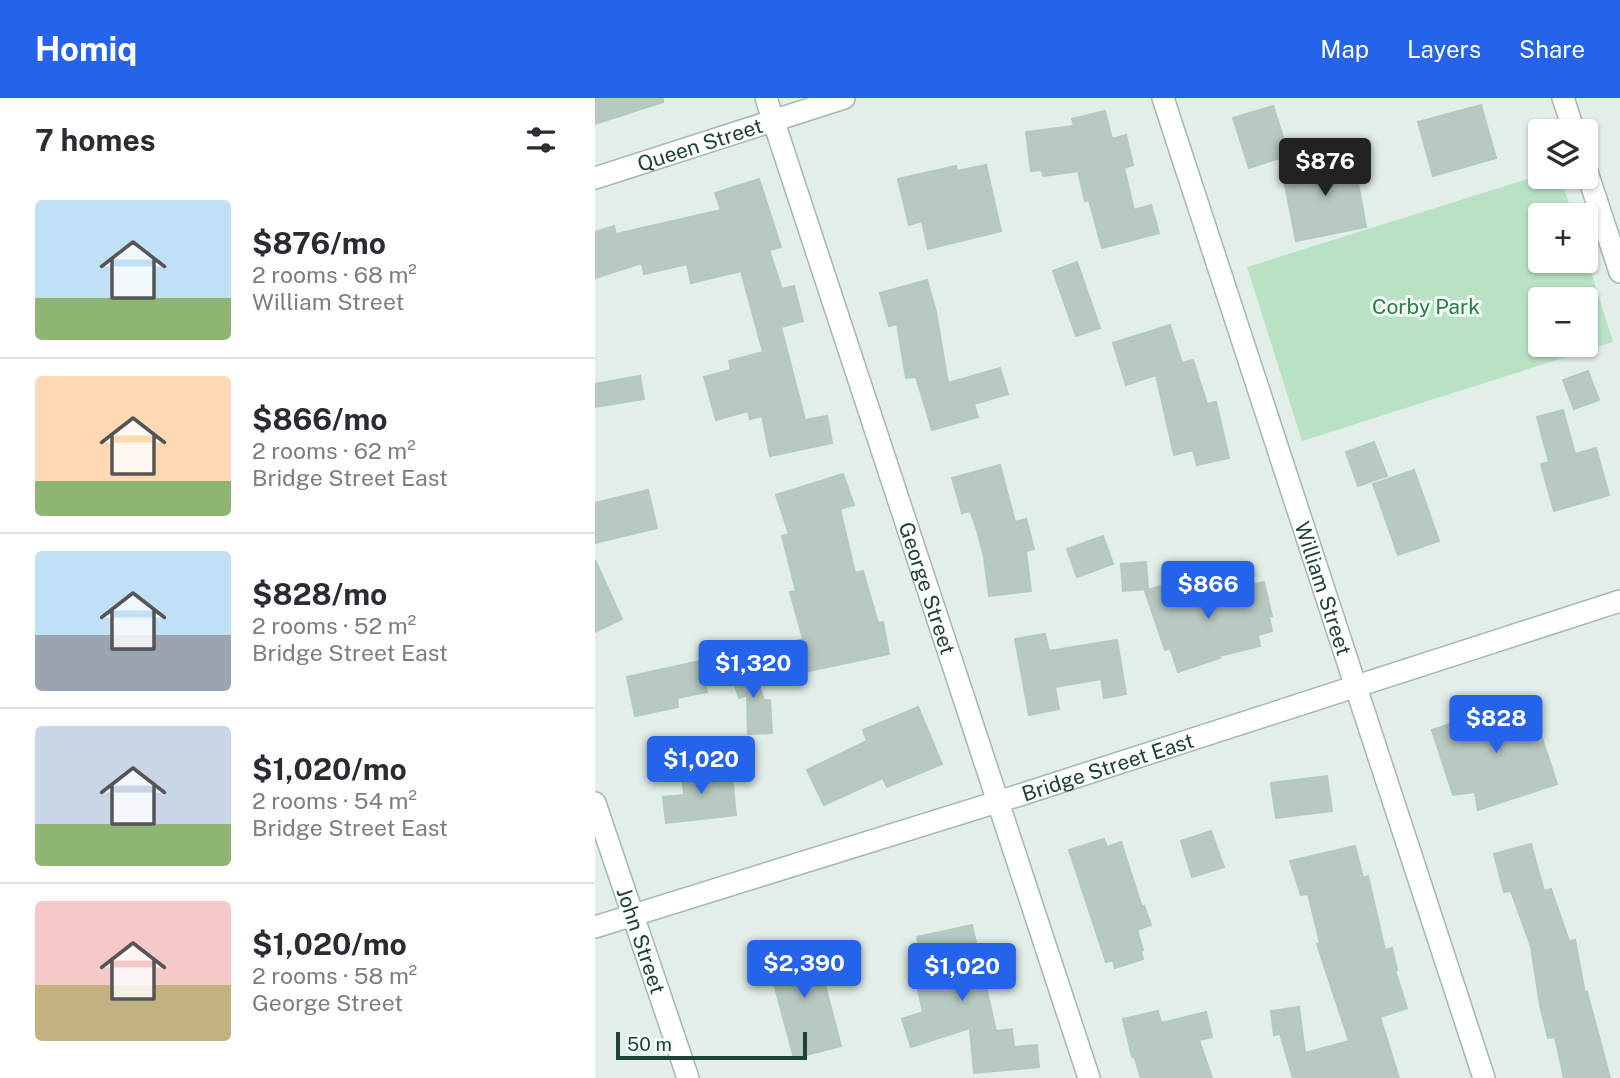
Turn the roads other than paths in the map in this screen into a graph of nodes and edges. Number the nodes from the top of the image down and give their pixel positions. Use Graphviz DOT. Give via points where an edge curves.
graph roads {
  1 [pos="766,98"];
  2 [pos="844,98"];
  3 [pos="1163,98"];
  4 [pos="1563,98"];
  5 [pos="1570,119"];
  6 [pos="773,121"];
  7 [pos="595,178"];
  8 [pos="1593,189"];
  9 [pos="1620,272"];
  10 [pos="1620,601"];
  11 [pos="1355,686"];
  12 [pos="998,802"];
  13 [pos="595,803"];
  14 [pos="632,915"];
  15 [pos="595,927"];
  16 [pos="688,1078"];
  17 [pos="1089,1078"];
  18 [pos="1485,1078"];
  1 -- 6 [label="street, George Street"];
  2 -- 6 [label="street, Queen Street"];
  3 -- 11 [label="street, William Street"];
  4 -- 5 [label="street"];
  6 -- 7 [label="street, Queen Street"];
  6 -- 12 [label="street, George Street"];
  8 -- 9 [label="street"];
  10 -- 11 [label="street, Bridge Street East"];
  11 -- 12 [label="street, Bridge Street East"];
  11 -- 18 [label="street, William Street"];
  12 -- 14 [label="street, Bridge Street East"];
  12 -- 17 [label="street, George Street"];
  13 -- 14 [label="street, John Street"];
  14 -- 15 [label="street, Bridge Street East"];
  14 -- 16 [label="street, John Street"];
}
